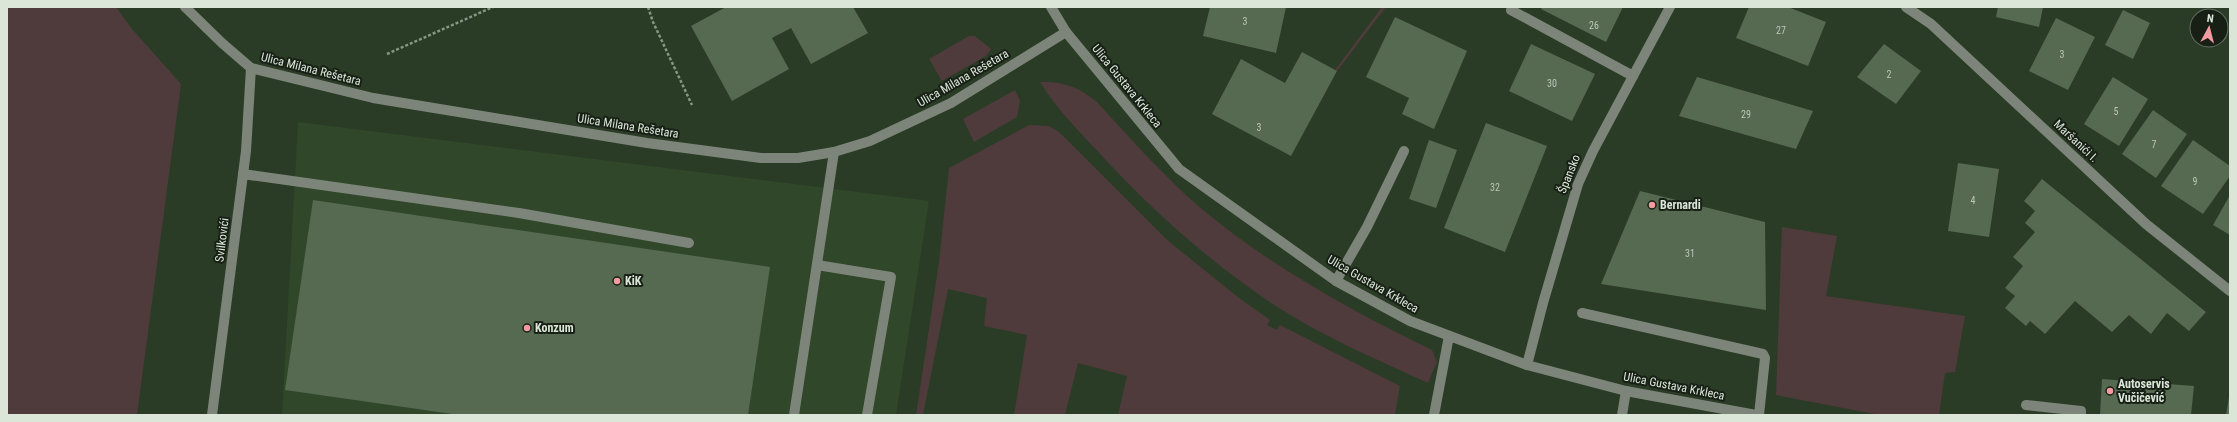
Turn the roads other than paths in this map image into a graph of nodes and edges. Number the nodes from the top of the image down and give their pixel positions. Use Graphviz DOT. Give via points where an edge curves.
graph roads {
  1 [pos="186,7"];
  2 [pos="1050,7"];
  3 [pos="1512,7"];
  4 [pos="1670,7"];
  5 [pos="1906,7"];
  6 [pos="1066,32"];
  7 [pos="252,68"];
  8 [pos="1633,76"];
  9 [pos="1404,151"];
  10 [pos="834,152"];
  11 [pos="243,174"];
  12 [pos="688,243"];
  13 [pos="817,265"];
  14 [pos="1336,281"];
  15 [pos="2230,291"];
  16 [pos="1582,313"];
  17 [pos="1449,336"];
  18 [pos="1527,365"];
  19 [pos="1626,391"];
  20 [pos="2026,405"];
  21 [pos="212,415"];
  22 [pos="794,415"];
  23 [pos="867,415"];
  24 [pos="1434,415"];
  25 [pos="1622,415"];
  26 [pos="1756,415"];
  27 [pos="1759,415"];
  28 [pos="2081,415"];
  1 -- 7 [label="street, Ulica Milana Rešetara" via="222,43"];
  2 -- 6 [label="street, Ulica Gustava Krkleca"];
  3 -- 8 [label="street" via="1511,10"];
  4 -- 8 [label="street, Špansko"];
  5 -- 15 [label="street, Maršanići I." via="1931,24 2146,224"];
  6 -- 10 [label="street, Ulica Milana Rešetara" via="951,102 870,141"];
  6 -- 14 [label="street, Ulica Gustava Krkleca" via="1179,169"];
  7 -- 10 [label="street, Ulica Milana Rešetara" via="373,98 646,143 761,158 798,158"];
  7 -- 11 [label="street, Svilkovići"];
  8 -- 18 [label="street, Špansko" via="1578,184"];
  9 -- 14 [label="street" via="1367,227"];
  10 -- 13 [label="street"];
  11 -- 12 [label="street" via="519,213"];
  11 -- 21 [label="street, Svilkovići"];
  13 -- 22 [label="street"];
  13 -- 23 [label="street" via="891,277"];
  14 -- 17 [label="street, Ulica Gustava Krkleca" via="1410,321"];
  16 -- 27 [label="street" via="1764,354"];
  17 -- 18 [label="street, Ulica Gustava Krkleca"];
  17 -- 24 [label="street"];
  18 -- 19 [label="street, Ulica Gustava Krkleca"];
  19 -- 25 [label="street"];
  19 -- 26 [label="street, Ulica Gustava Krkleca"];
  20 -- 28 [label="street" via="2081,411"];
}
